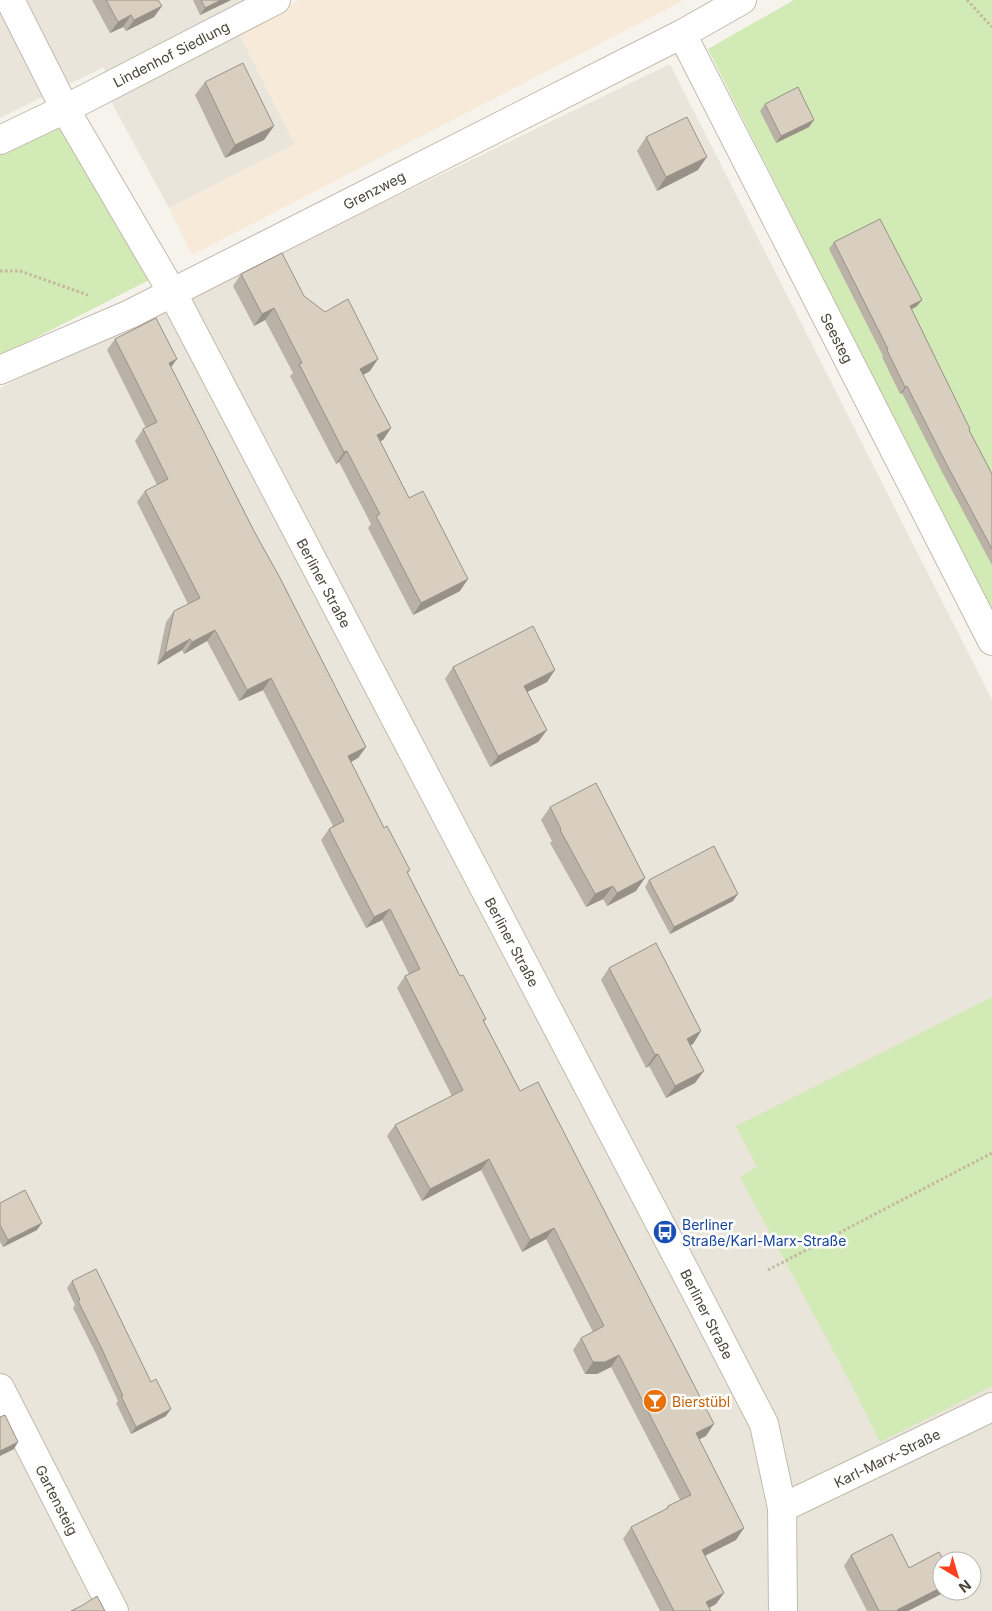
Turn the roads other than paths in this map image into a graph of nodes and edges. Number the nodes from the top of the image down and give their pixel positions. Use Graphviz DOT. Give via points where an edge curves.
graph roads {
  1 [pos="10,0"];
  2 [pos="276,0"];
  3 [pos="742,0"];
  4 [pos="682,34"];
  5 [pos="65,109"];
  6 [pos="0,140"];
  7 [pos="172,292"];
  8 [pos="0,370"];
  9 [pos="992,641"];
  10 [pos="0,1388"];
  11 [pos="992,1407"];
  12 [pos="782,1508"];
  13 [pos="114,1611"];
  14 [pos="783,1611"];
  1 -- 5 [label="street"];
  2 -- 5 [label="street, Lindenhof Siedlung"];
  3 -- 4 [label="street, Grenzweg"];
  4 -- 7 [label="street, Grenzweg"];
  4 -- 9 [label="street, Seesteg"];
  5 -- 6 [label="street"];
  5 -- 7 [label="street"];
  7 -- 8 [label="street, Grenzweg" via="130,314"];
  7 -- 12 [label="street, Berliner Straße" via="764,1424"];
  10 -- 13 [label="street, Gartensteig"];
  11 -- 12 [label="street, Karl-Marx-Straße"];
  12 -- 14 [label="street, Berliner Straße"];
}
